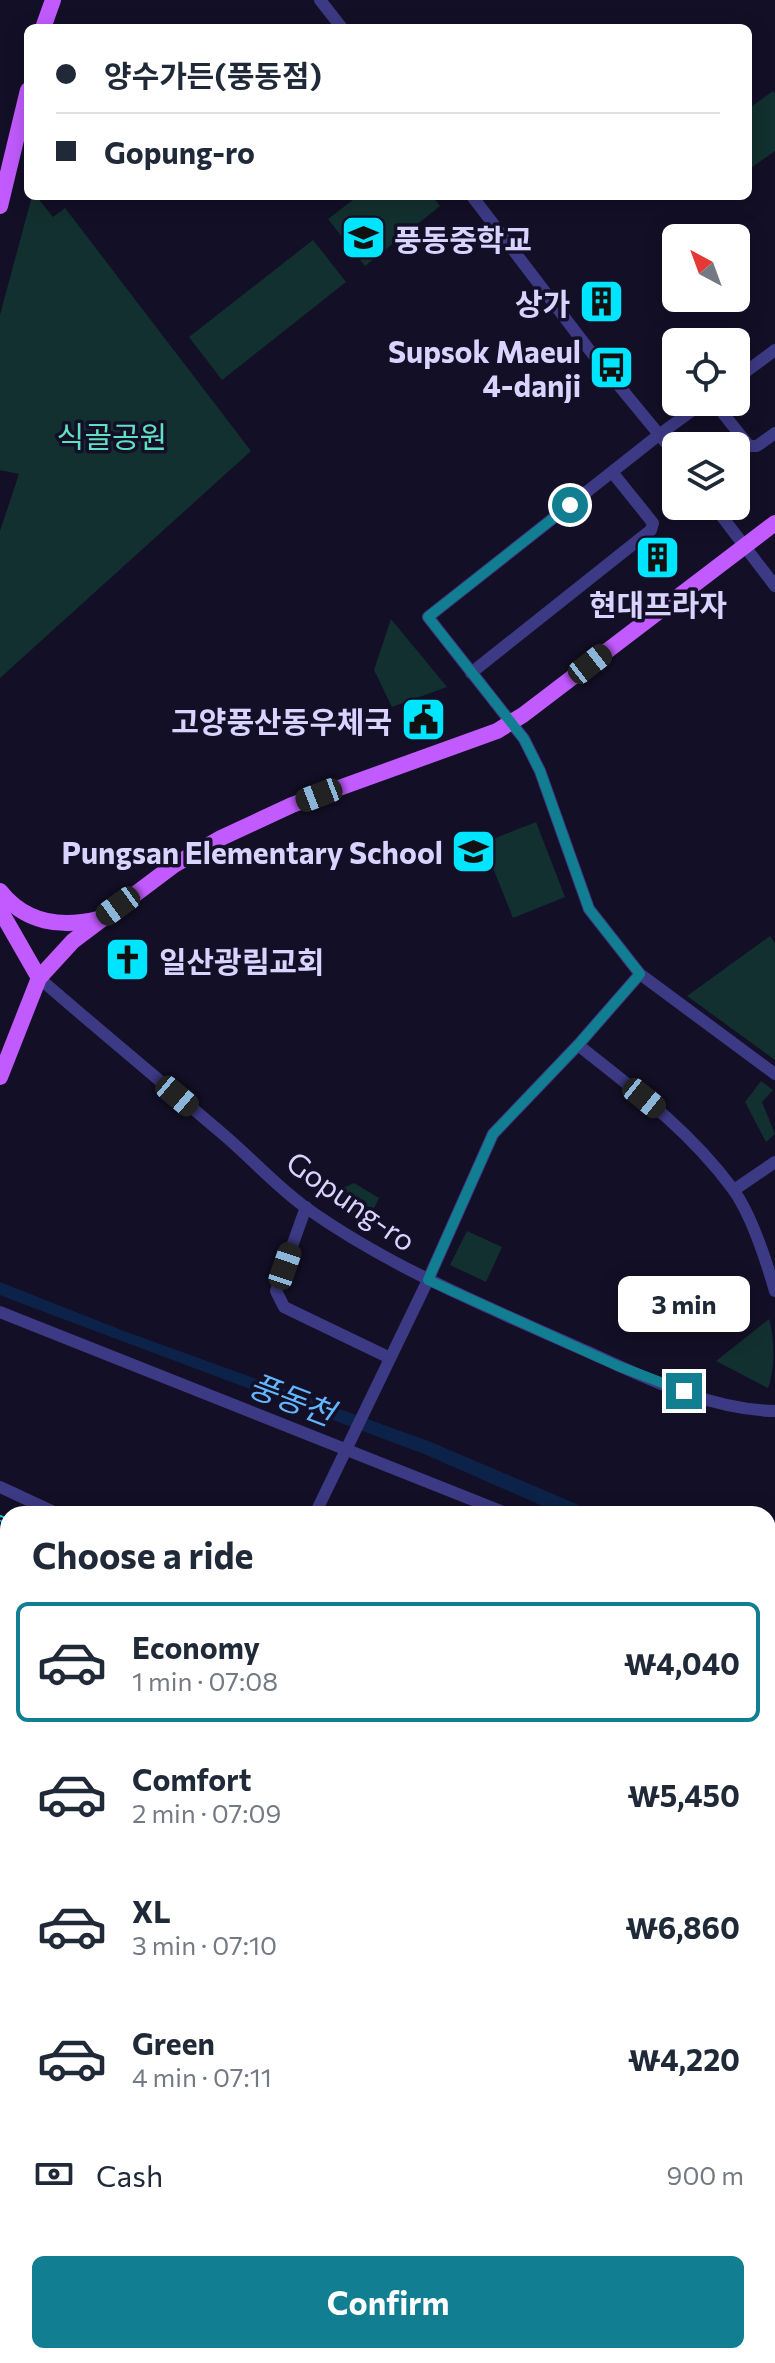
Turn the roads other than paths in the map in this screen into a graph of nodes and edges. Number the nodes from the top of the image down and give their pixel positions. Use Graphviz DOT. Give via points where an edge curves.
graph roads {
  1 [pos="53,0"];
  2 [pos="320,0"];
  3 [pos="44,24"];
  4 [pos="339,24"];
  5 [pos="24,107"];
  6 [pos="475,200"];
  7 [pos="0,206"];
  8 [pos="775,350"];
  9 [pos="750,369"];
  10 [pos="685,416"];
  11 [pos="725,416"];
  12 [pos="775,433"];
  13 [pos="660,434"];
  14 [pos="662,437"];
  15 [pos="612,472"];
  16 [pos="724,520"];
  17 [pos="775,523"];
  18 [pos="744,547"];
  19 [pos="775,586"];
  20 [pos="471,673"];
  21 [pos="512,722"];
  22 [pos="0,891"];
  23 [pos="0,910"];
  24 [pos="103,917"];
  25 [pos="640,974"];
  26 [pos="39,978"];
  27 [pos="578,1045"];
  28 [pos="775,1074"];
  29 [pos="0,1077"];
  30 [pos="775,1162"];
  31 [pos="734,1190"];
  32 [pos="306,1207"];
  33 [pos="428,1280"];
  34 [pos="775,1291"];
  35 [pos="0,1312"];
  36 [pos="390,1358"];
  37 [pos="773,1409"];
  38 [pos="349,1446"];
  39 [pos="0,1487"];
  40 [pos="41,1506"];
  41 [pos="319,1506"];
  42 [pos="489,1506"];
  1 -- 3 [label="main road"];
  2 -- 4 [label="street"];
  5 -- 7 [label="main road"];
  6 -- 13 [label="street"];
  8 -- 9 [label="street"];
  10 -- 13 [label="street"];
  11 -- 12 [label="street" via="749,446"];
  13 -- 14 [label="street"];
  13 -- 15 [label="street"];
  15 -- 20 [label="street" via="653,523 651,530"];
  15 -- 20 [label="street" via="428,617"];
  16 -- 18 [label="street"];
  17 -- 18 [label="main road"];
  18 -- 19 [label="street"];
  18 -- 21 [label="main road"];
  20 -- 21 [label="street"];
  21 -- 24 [label="main road" via="292,805 221,838"];
  21 -- 25 [label="street" via="540,771 589,909"];
  22 -- 24 [label="main road" via="38,919 70,925"];
  23 -- 26 [label="main road"];
  24 -- 26 [label="main road"];
  25 -- 27 [label="street"];
  25 -- 28 [label="street"];
  26 -- 29 [label="main road"];
  26 -- 32 [label="street, Gopung-ro"];
  27 -- 31 [label="street" via="673,1122"];
  27 -- 33 [label="street" via="493,1134"];
  30 -- 31 [label="street"];
  31 -- 34 [label="street"];
  32 -- 33 [label="street, Gopung-ro"];
  32 -- 36 [label="street" via="276,1291 284,1307"];
  33 -- 36 [label="street"];
  33 -- 37 [label="street, Gopung-ro" via="701,1398 756,1411"];
  35 -- 38 [label="street"];
  36 -- 38 [label="street"];
  38 -- 41 [label="street"];
  38 -- 42 [label="street"];
  39 -- 40 [label="street"];
}
